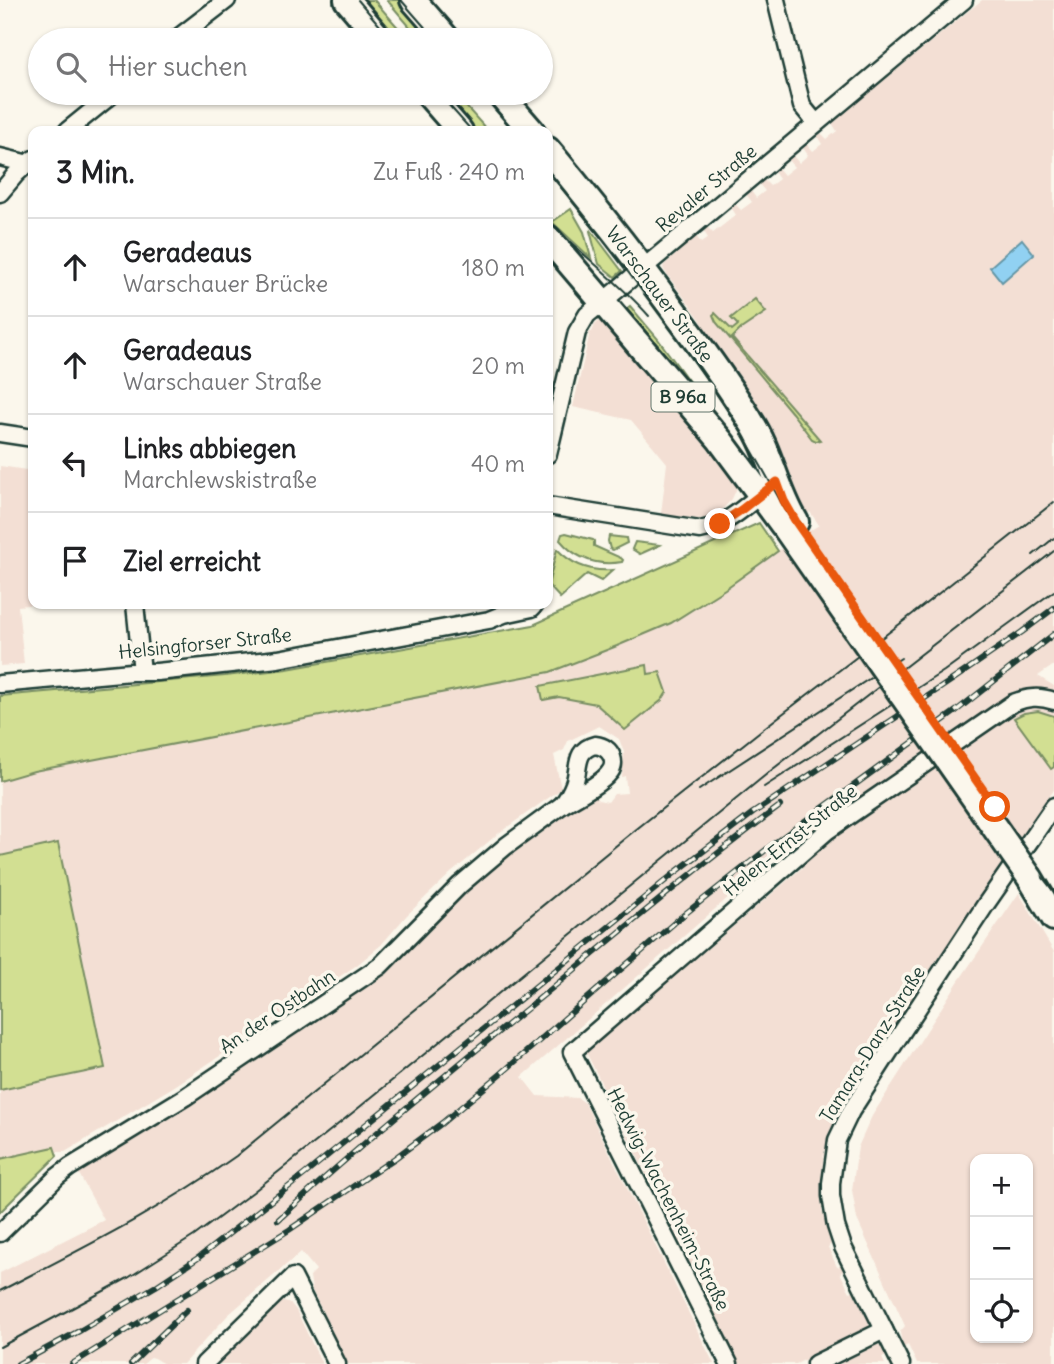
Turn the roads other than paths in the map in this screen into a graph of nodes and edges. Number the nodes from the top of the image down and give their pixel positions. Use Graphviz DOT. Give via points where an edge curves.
graph roads {
  1 [pos="227,0"];
  2 [pos="346,0"];
  3 [pos="413,0"];
  4 [pos="776,0"];
  5 [pos="964,0"];
  6 [pos="191,28"];
  7 [pos="370,28"];
  8 [pos="438,28"];
  9 [pos="99,105"];
  10 [pos="437,105"];
  11 [pos="509,105"];
  12 [pos="816,123"];
  13 [pos="73,126"];
  14 [pos="456,126"];
  15 [pos="528,126"];
  16 [pos="553,156"];
  17 [pos="0,157"];
  18 [pos="28,162"];
  19 [pos="28,165"];
  20 [pos="0,192"];
  21 [pos="553,244"];
  22 [pos="642,268"];
  23 [pos="602,302"];
  24 [pos="0,433"];
  25 [pos="553,433"];
  26 [pos="28,437"];
  27 [pos="769,488"];
  28 [pos="553,507"];
  29 [pos="136,609"];
  30 [pos="528,609"];
  31 [pos="142,672"];
  32 [pos="0,684"];
  33 [pos="1054,701"];
  34 [pos="562,805"];
  35 [pos="1054,806"];
  36 [pos="1041,875"];
  37 [pos="1054,918"];
  38 [pos="572,1052"];
  39 [pos="0,1233"];
  40 [pos="884,1330"];
  41 [pos="204,1364"];
  42 [pos="337,1364"];
  43 [pos="729,1364"];
  44 [pos="815,1364"];
  45 [pos="901,1364"];
  1 -- 6 [label="street"];
  2 -- 7 [label="main road"];
  3 -- 8 [label="main road"];
  4 -- 12 [label="street" via="802,106"];
  5 -- 12 [label="street, Revaler Straße"];
  9 -- 13 [label="street"];
  10 -- 14 [label="main road"];
  11 -- 15 [label="main road"];
  12 -- 22 [label="street, Revaler Straße"];
  16 -- 22 [label="main road, Warschauer Straße / B 96a"];
  17 -- 18 [label="street"];
  19 -- 20 [label="street"];
  21 -- 23 [label="main road, Warschauer Straße / B 96a"];
  22 -- 23 [label="street, Revaler Straße"];
  22 -- 27 [label="main road, Warschauer Straße / B 96a" via="750,419 768,453"];
  23 -- 25 [label="street, Revaler Straße" via="579,326"];
  23 -- 27 [label="main road, Warschauer Straße / B 96a" via="720,440"];
  24 -- 26 [label="street"];
  27 -- 28 [label="street" via="720,524 700,530"];
  27 -- 36 [label="main road, Warschauer Straße / B 96a" via="784,501 791,525"];
  29 -- 31 [label="street"];
  30 -- 31 [label="street, Helsingforser Straße" via="278,659"];
  31 -- 32 [label="street, Helsingforser Straße"];
  33 -- 38 [label="street, Helen-Ernst-Straße" via="1041,697 1013,703 827,831"];
  34 -- 39 [label="street, An der Ostbahn" via="479,868 380,966 185,1097 70,1167"];
  35 -- 40 [label="street, Tamara-Danz-Straße" via="900,1035 837,1140 831,1183 836,1226"];
  36 -- 37 [label="main road, B 96a"];
  38 -- 43 [label="street, Hedwig-Wachenheim-Straße"];
  40 -- 44 [label="street"];
  40 -- 45 [label="street, Tamara-Danz-Straße"];
  41 -- 42 [label="street" via="293,1277"];
}
